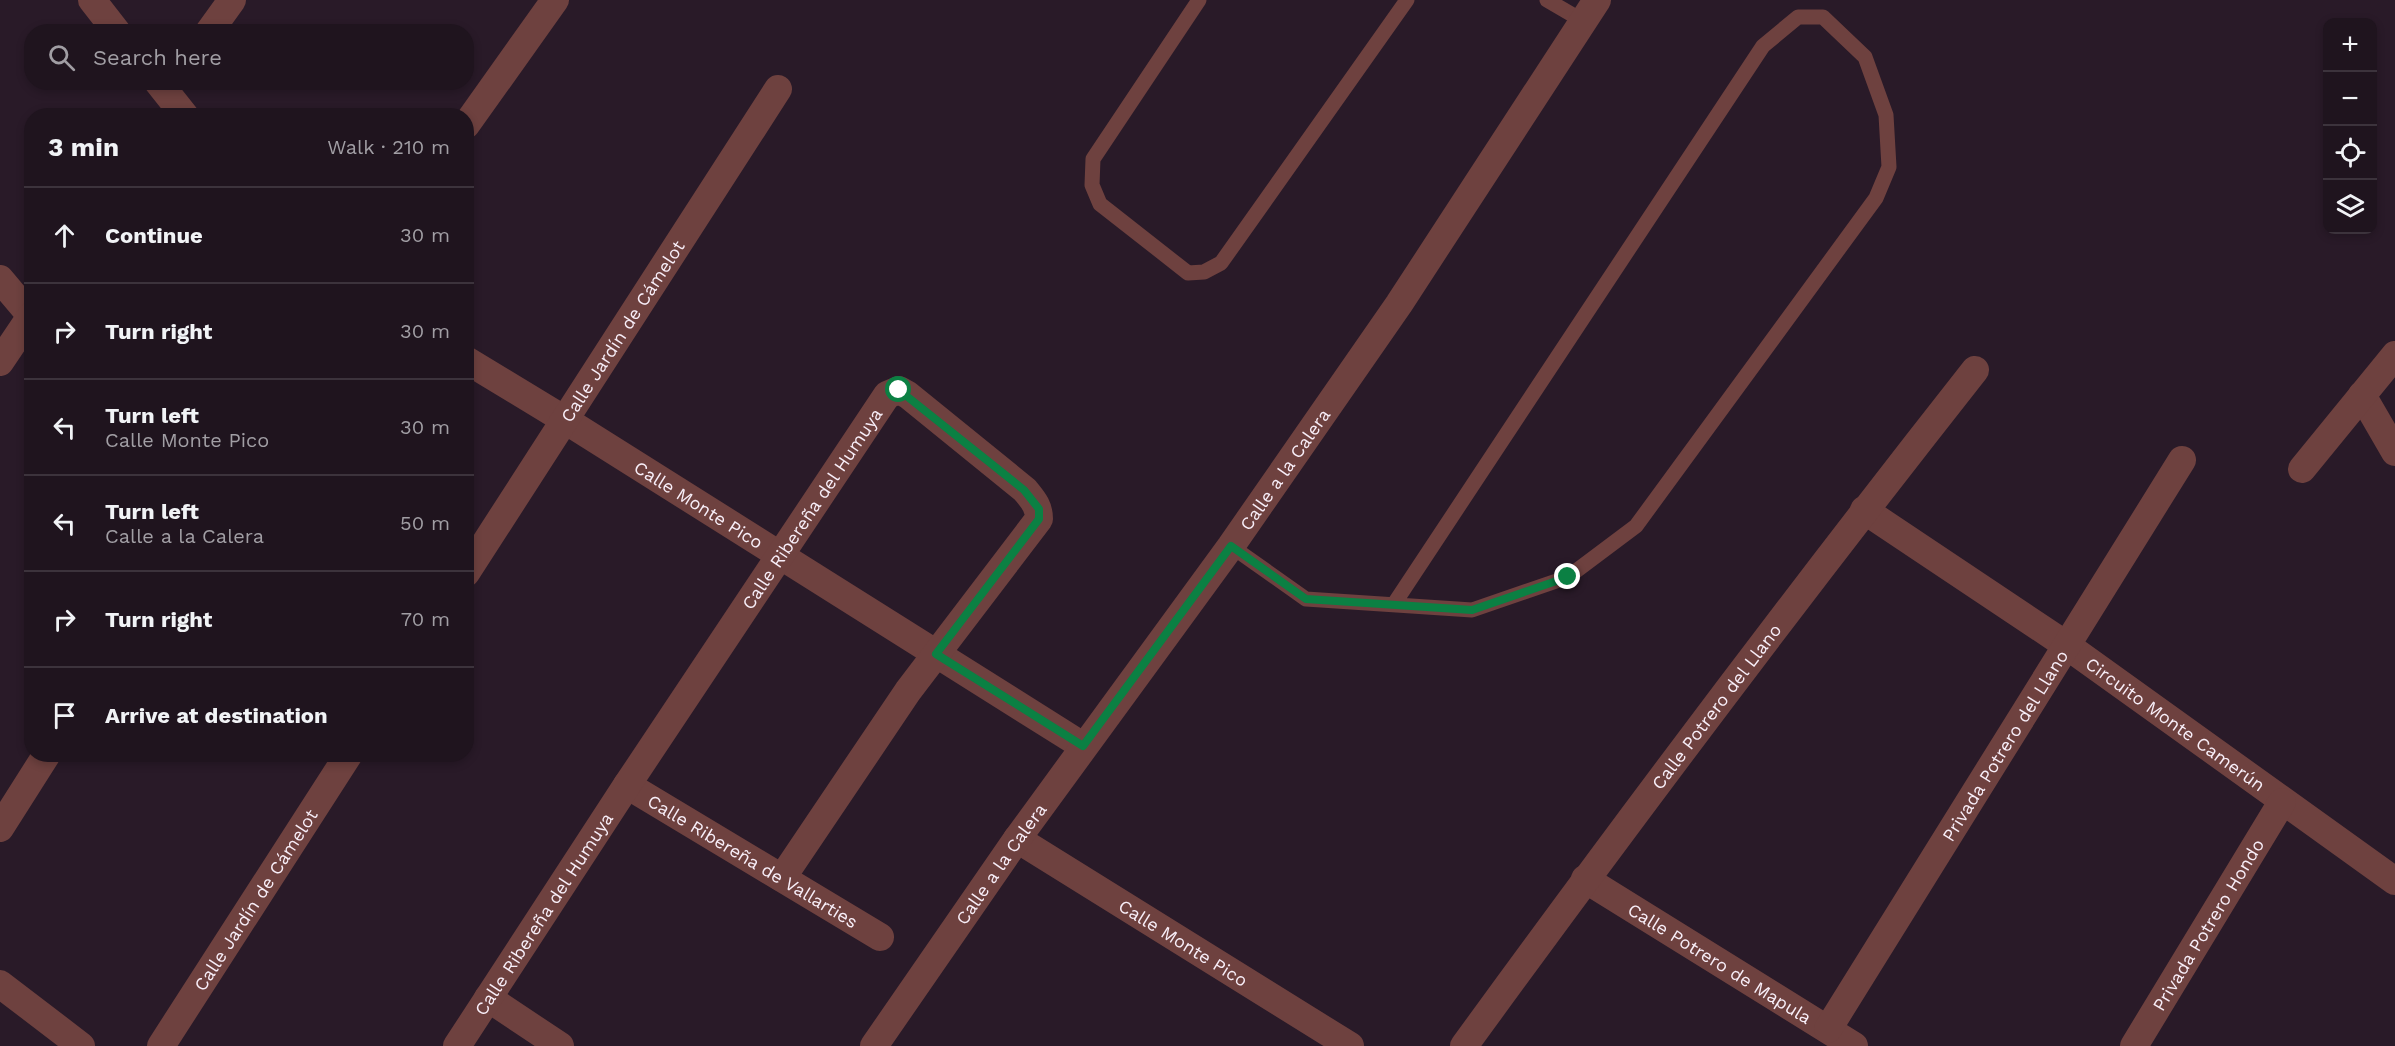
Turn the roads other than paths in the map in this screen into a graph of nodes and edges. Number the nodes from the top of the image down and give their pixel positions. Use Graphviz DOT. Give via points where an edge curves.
graph roads {
  1 [pos="92,0"];
  2 [pos="232,0"];
  3 [pos="555,0"];
  4 [pos="1199,0"];
  5 [pos="1407,0"];
  6 [pos="1547,0"];
  7 [pos="1590,11"];
  8 [pos="111,24"];
  9 [pos="215,24"];
  10 [pos="778,89"];
  11 [pos="168,90"];
  12 [pos="180,108"];
  13 [pos="474,114"];
  14 [pos="0,279"];
  15 [pos="24,308"];
  16 [pos="24,327"];
  17 [pos="2395,355"];
  18 [pos="0,362"];
  19 [pos="474,365"];
  20 [pos="1974,370"];
  21 [pos="2362,395"];
  22 [pos="565,420"];
  23 [pos="2395,452"];
  24 [pos="2182,460"];
  25 [pos="2302,469"];
  26 [pos="1864,510"];
  27 [pos="1231,546"];
  28 [pos="779,555"];
  29 [pos="474,561"];
  30 [pos="1394,604"];
  31 [pos="2066,645"];
  32 [pos="936,654"];
  33 [pos="1083,746"];
  34 [pos="42,762"];
  35 [pos="344,762"];
  36 [pos="627,785"];
  37 [pos="2282,802"];
  38 [pos="0,828"];
  39 [pos="1017,839"];
  40 [pos="782,878"];
  41 [pos="1585,879"];
  42 [pos="2395,881"];
  43 [pos="880,938"];
  44 [pos="0,984"];
  45 [pos="488,998"];
  46 [pos="1828,1029"];
  47 [pos="81,1046"];
  48 [pos="161,1046"];
  49 [pos="457,1046"];
  50 [pos="560,1046"];
  51 [pos="874,1046"];
  52 [pos="1350,1046"];
  53 [pos="1464,1046"];
  54 [pos="1854,1046"];
  55 [pos="2134,1046"];
  1 -- 8 [label="street"];
  2 -- 9 [label="street"];
  3 -- 13 [label="street"];
  4 -- 5 [label="lane" via="1093,159 1092,185 1100,204 1188,273 1204,272 1221,263"];
  6 -- 7 [label="lane"];
  7 -- 27 [label="street, Calle a la Calera" via="1399,304"];
  10 -- 22 [label="street, Calle Jardín de Cámelot"];
  11 -- 12 [label="street"];
  14 -- 15 [label="street"];
  16 -- 18 [label="street"];
  17 -- 21 [label="street"];
  19 -- 22 [label="street, Calle Monte Pico"];
  20 -- 26 [label="street, Calle Potrero del Llano"];
  21 -- 23 [label="street"];
  21 -- 25 [label="street"];
  22 -- 28 [label="street, Calle Monte Pico"];
  22 -- 29 [label="street, Calle Jardín de Cámelot"];
  24 -- 31 [label="street, Privada Potrero del Llano"];
  26 -- 31 [label="street, Circuito Monte Camerún"];
  26 -- 41 [label="street, Calle Potrero del Llano"];
  27 -- 30 [label="lane" via="1306,599"];
  27 -- 33 [label="street, Calle a la Calera"];
  28 -- 32 [label="street, Calle Monte Pico"];
  28 -- 32 [label="street, Calle Ribereña del Humuya" via="887,395 899,390 908,395 1024,490 1039,509 1039,519"];
  28 -- 36 [label="street, Calle Ribereña del Humuya"];
  30 -- 30 [label="lane" via="1472,610 1568,577 1636,526 1733,395 1876,198 1889,167 1886,115 1865,57 1823,17 1798,16 1763,46"];
  31 -- 37 [label="street, Circuito Monte Camerún"];
  31 -- 46 [label="street, Privada Potrero del Llano"];
  32 -- 33 [label="street, Calle Monte Pico"];
  32 -- 40 [label="street, Calle Ribereña del Humuya"];
  33 -- 39 [label="street, Calle a la Calera"];
  34 -- 38 [label="street"];
  35 -- 48 [label="street, Calle Jardín de Cámelot"];
  36 -- 40 [label="street, Calle Ribereña de Vallarties"];
  36 -- 45 [label="street, Calle Ribereña del Humuya"];
  37 -- 42 [label="street, Circuito Monte Camerún"];
  37 -- 55 [label="street, Privada Potrero Hondo"];
  39 -- 51 [label="street, Calle a la Calera"];
  39 -- 52 [label="street, Calle Monte Pico"];
  40 -- 43 [label="street, Calle Ribereña de Vallarties"];
  41 -- 46 [label="street, Calle Potrero de Mapula"];
  41 -- 53 [label="street, Calle Potrero del Llano"];
  44 -- 47 [label="street"];
  45 -- 49 [label="street, Calle Ribereña del Humuya"];
  45 -- 50 [label="street"];
  46 -- 54 [label="street, Calle Potrero de Mapula"];
}
